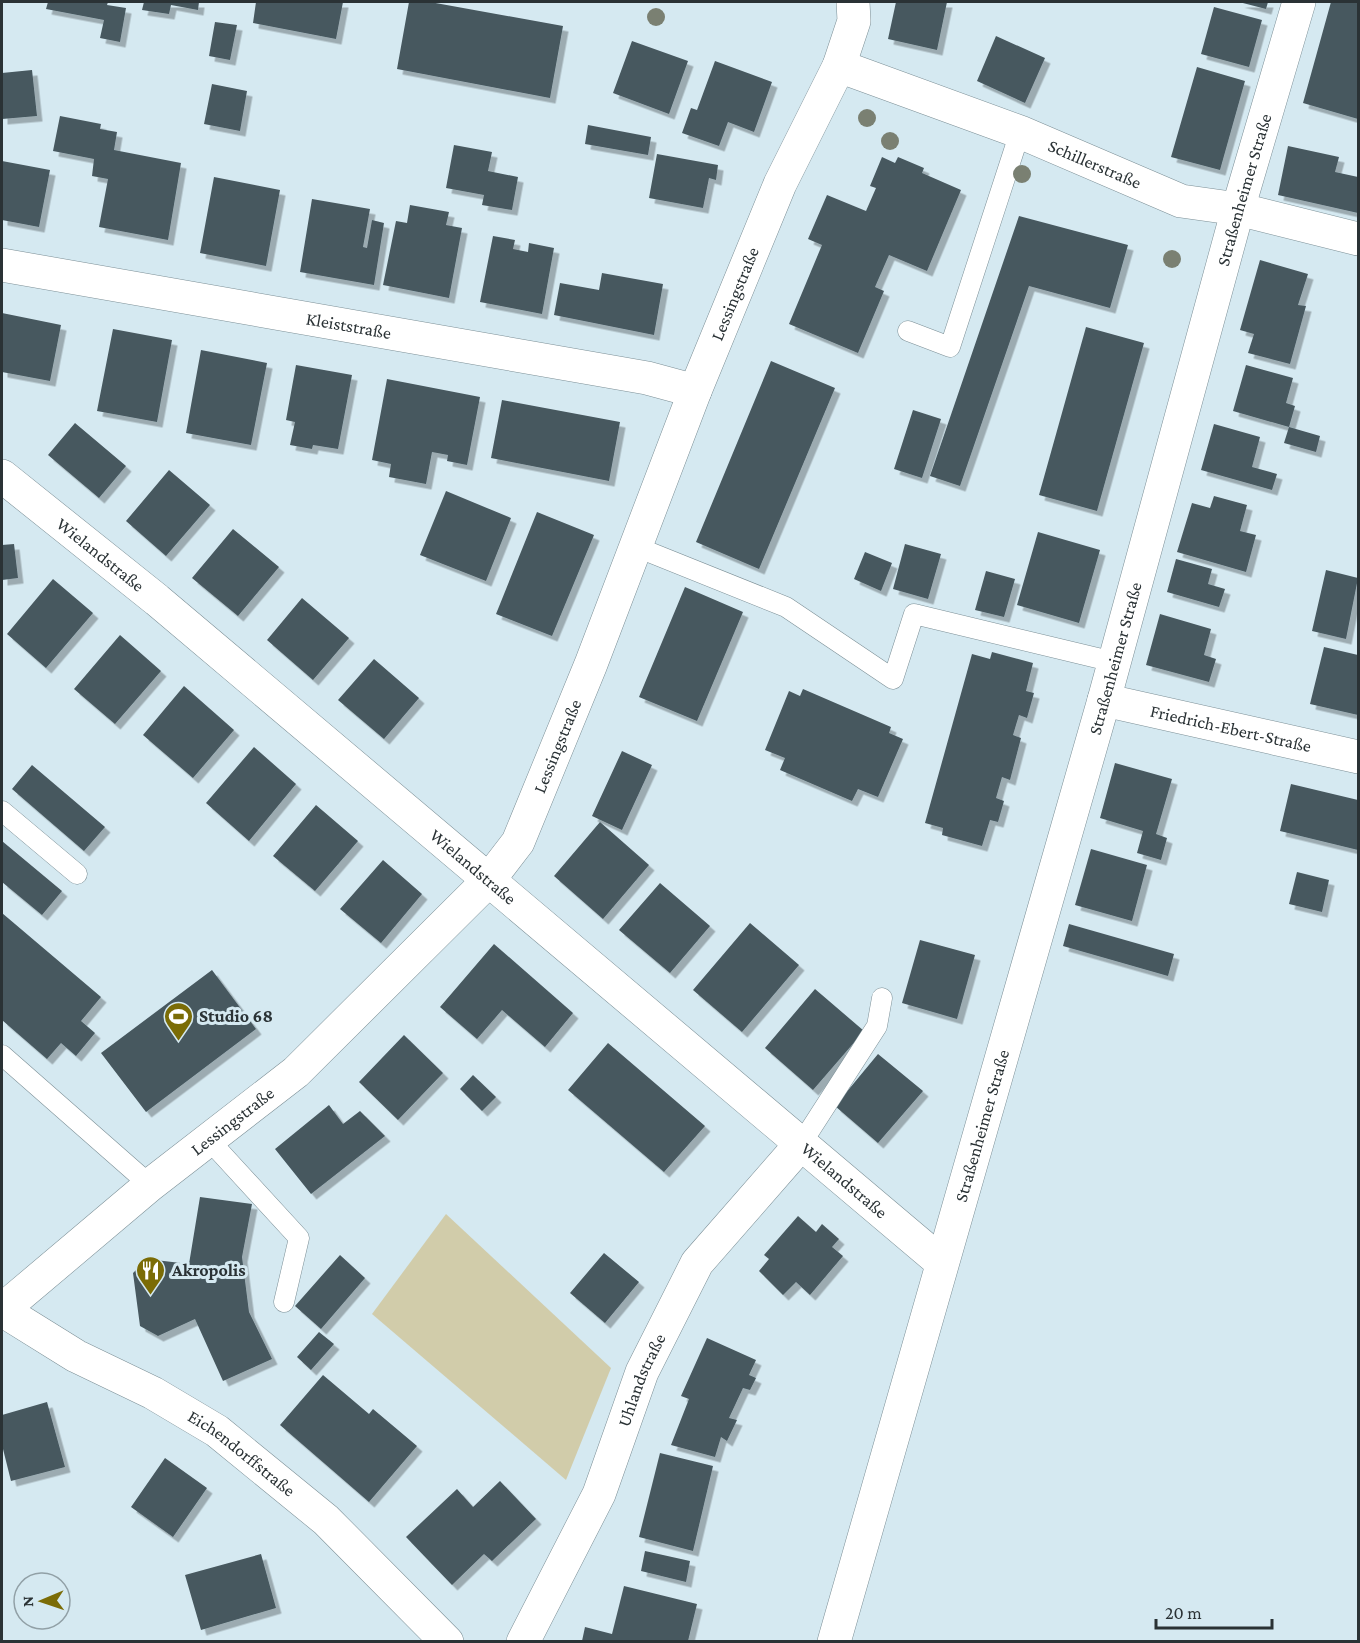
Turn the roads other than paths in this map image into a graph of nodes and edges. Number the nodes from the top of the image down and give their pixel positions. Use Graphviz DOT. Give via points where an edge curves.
graph roads {
  1 [pos="853,2"];
  2 [pos="1299,2"];
  3 [pos="840,66"];
  4 [pos="1020,132"];
  5 [pos="1238,209"];
  6 [pos="1359,239"];
  7 [pos="2,265"];
  8 [pos="908,331"];
  9 [pos="695,392"];
  10 [pos="2,476"];
  11 [pos="634,546"];
  12 [pos="1114,662"];
  13 [pos="1104,700"];
  14 [pos="1359,758"];
  15 [pos="2,811"];
  16 [pos="76,874"];
  17 [pos="488,881"];
  18 [pos="882,998"];
  19 [pos="2,1055"];
  20 [pos="209,1140"];
  21 [pos="801,1144"];
  22 [pos="150,1185"];
  23 [pos="941,1262"];
  24 [pos="284,1302"];
  25 [pos="2,1310"];
  26 [pos="447,1641"];
  27 [pos="523,1641"];
  28 [pos="834,1641"];
  1 -- 3 [label="street, Lessingstraße" via="854,21"];
  2 -- 5 [label="street, Straßenheimer Straße"];
  3 -- 4 [label="street, Schillerstraße"];
  3 -- 9 [label="street, Lessingstraße" via="780,184"];
  4 -- 5 [label="street, Schillerstraße" via="1181,201"];
  4 -- 8 [label="lane" via="950,347"];
  5 -- 6 [label="street, Schillerstraße"];
  5 -- 12 [label="street, Straßenheimer Straße"];
  7 -- 9 [label="street, Kleiststraße" via="647,378"];
  9 -- 11 [label="street, Lessingstraße"];
  10 -- 17 [label="street, Wielandstraße" via="157,600"];
  11 -- 12 [label="lane" via="786,607 893,679 914,614"];
  11 -- 17 [label="street, Lessingstraße" via="591,664 518,842"];
  12 -- 13 [label="street, Straßenheimer Straße"];
  13 -- 14 [label="street, Friedrich-Ebert-Straße"];
  13 -- 23 [label="street, Straßenheimer Straße"];
  15 -- 16 [label="lane"];
  17 -- 20 [label="street, Lessingstraße" via="296,1072"];
  17 -- 21 [label="street, Wielandstraße"];
  18 -- 21 [label="lane" via="877,1026"];
  19 -- 22 [label="lane"];
  20 -- 22 [label="street, Lessingstraße"];
  20 -- 24 [label="lane" via="299,1238"];
  21 -- 23 [label="street, Wielandstraße"];
  21 -- 27 [label="street, Uhlandstraße" via="697,1263 642,1372 599,1494"];
  22 -- 25 [label="street, Lessingstraße"];
  23 -- 28 [label="street, Straßenheimer Straße"];
  25 -- 26 [label="street, Eichendorffstraße" via="76,1356 153,1393 217,1431 326,1520"];
}
